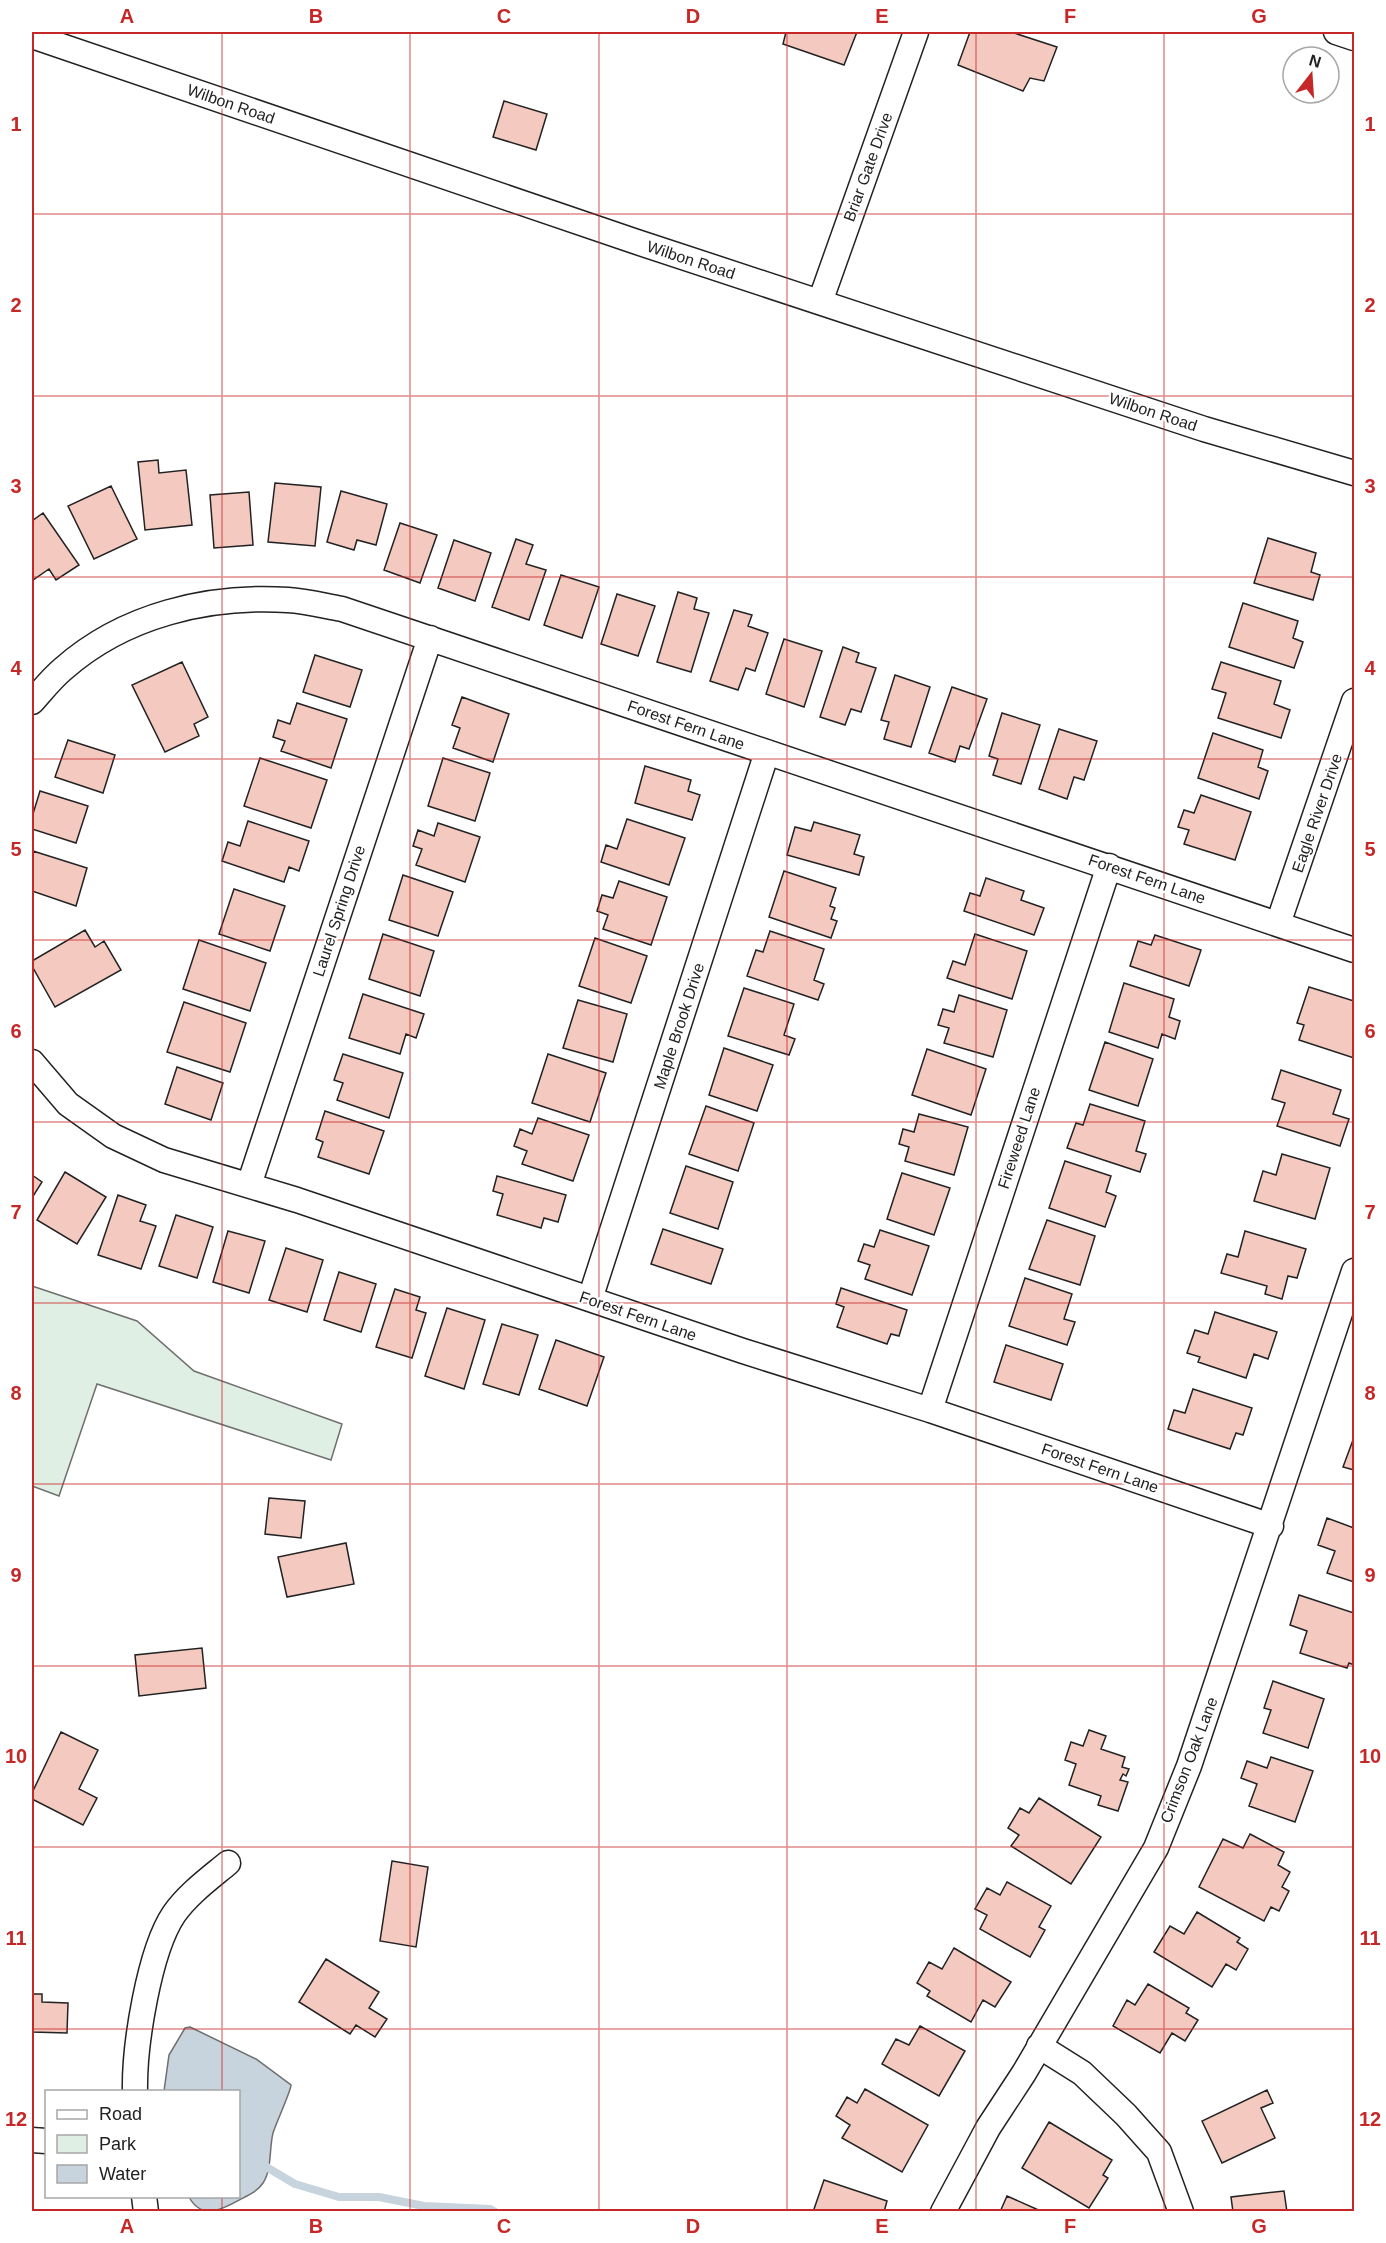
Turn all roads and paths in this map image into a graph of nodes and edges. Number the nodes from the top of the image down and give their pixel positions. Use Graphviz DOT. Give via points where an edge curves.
graph roads {
  1 [pos="916,32"];
  2 [pos="1336,32"];
  3 [pos="32,36"];
  4 [pos="1354,38"];
  5 [pos="820,302"];
  6 [pos="1354,473"];
  7 [pos="430,638"];
  8 [pos="1354,701"];
  9 [pos="32,702"];
  10 [pos="767,752"];
  11 [pos="1109,866"];
  12 [pos="1278,924"];
  13 [pos="1354,950"];
  14 [pos="32,1062"];
  15 [pos="249,1185"];
  16 [pos="1354,1271"];
  17 [pos="590,1299"];
  18 [pos="930,1410"];
  19 [pos="1270,1526"];
  20 [pos="228,1863"];
  21 [pos="1039,2046"];
  22 [pos="135,2090"];
  23 [pos="943,2211"];
  24 [pos="1180,2211"];
  1 -- 5 [label="street, Briar Gate Drive"];
  2 -- 4 [label="street"];
  3 -- 5 [label="street, Wilbon Road"];
  5 -- 6 [label="street, Wilbon Road" via="1204,429"];
  7 -- 9 [label="street, Forest Fern Lane" via="342,609 290,600 236,599 188,607 138,622 62,669"];
  7 -- 10 [label="street, Forest Fern Lane"];
  7 -- 15 [label="street, Laurel Spring Drive"];
  8 -- 12 [label="street, Eagle River Drive"];
  10 -- 11 [label="street, Forest Fern Lane"];
  10 -- 17 [label="street, Maple Brook Drive"];
  11 -- 12 [label="street, Forest Fern Lane"];
  11 -- 18 [label="street, Fireweed Lane"];
  12 -- 13 [label="street, Forest Fern Lane"];
  14 -- 15 [label="street, Forest Fern Lane" via="68,1104 113,1137 164,1160"];
  15 -- 17 [label="street, Forest Fern Lane"];
  16 -- 19 [label="street, Crimson Oak Lane"];
  17 -- 18 [label="street, Forest Fern Lane"];
  18 -- 19 [label="street, Forest Fern Lane"];
  19 -- 21 [label="street, Crimson Oak Lane" via="1189,1766 1156,1848"];
  20 -- 22 [label="street" via="174,1914 160,1946 138,2031"];
  21 -- 23 [label="street, Crimson Oak Lane"];
  21 -- 24 [label="street" via="1082,2073 1159,2152"];
}
